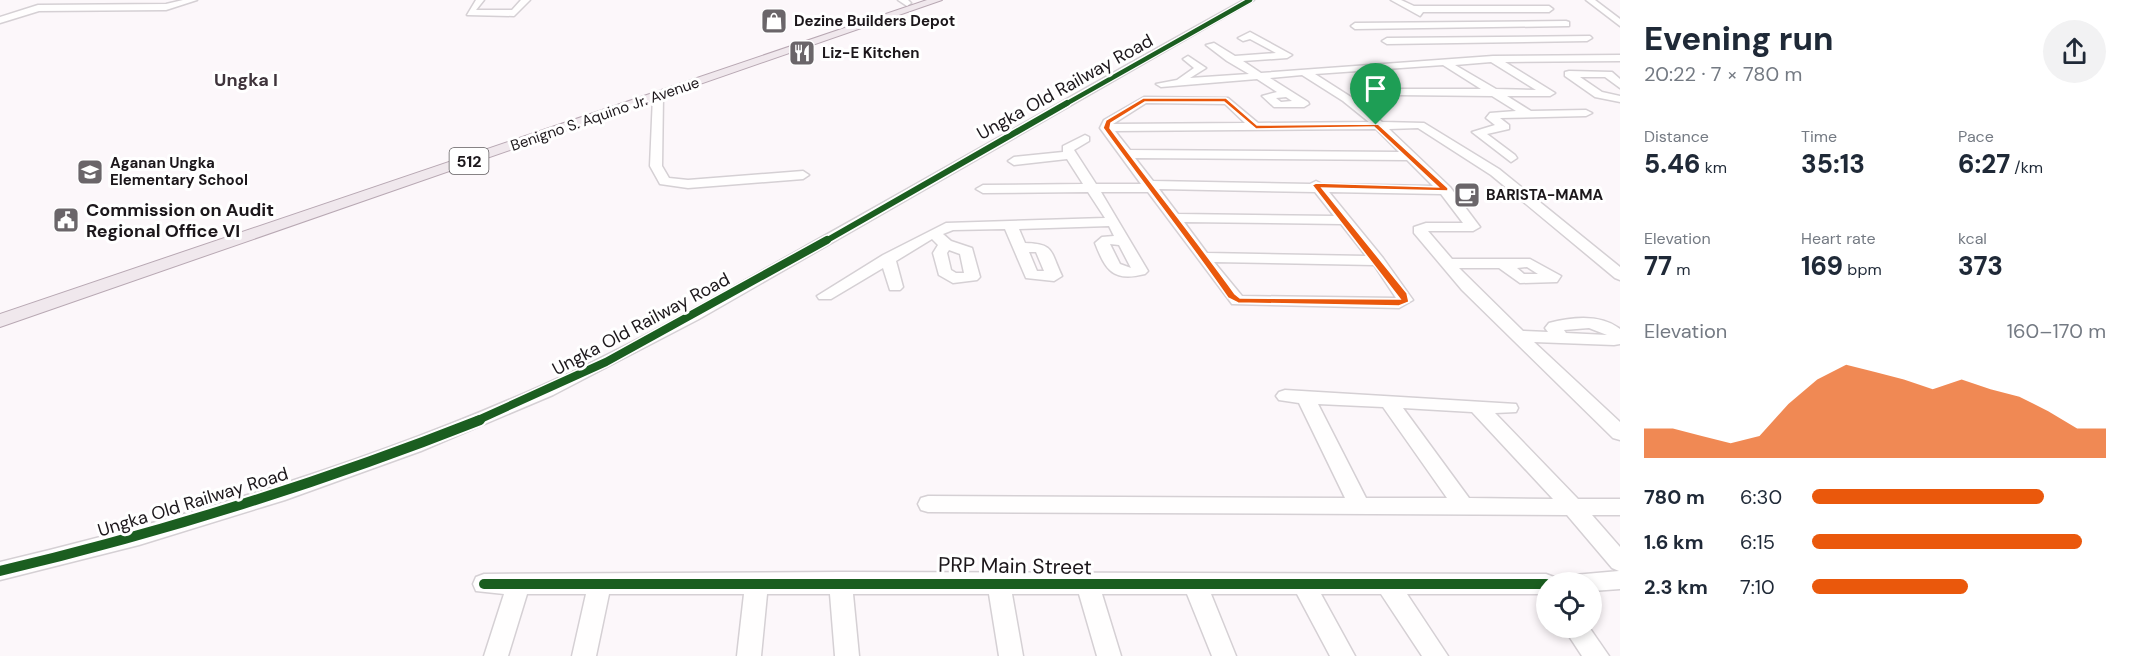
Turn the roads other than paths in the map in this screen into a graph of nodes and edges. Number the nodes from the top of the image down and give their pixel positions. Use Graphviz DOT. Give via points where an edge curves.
graph roads {
  1 [pos="193,0"];
  2 [pos="480,0"];
  3 [pos="526,0"];
  4 [pos="937,0"];
  5 [pos="1250,0"];
  6 [pos="1395,0"];
  7 [pos="1538,0"];
  8 [pos="1590,0"];
  9 [pos="908,1"];
  10 [pos="83,4"];
  11 [pos="38,8"];
  12 [pos="1411,9"];
  13 [pos="1549,9"];
  14 [pos="1604,11"];
  15 [pos="1620,13"];
  16 [pos="0,20"];
  17 [pos="1440,23"];
  18 [pos="1620,23"];
  19 [pos="1566,24"];
  20 [pos="1587,38"];
  21 [pos="1386,41"];
  22 [pos="1597,44"];
  23 [pos="1211,45"];
  24 [pos="1607,50"];
  25 [pos="1271,56"];
  26 [pos="1567,57"];
  27 [pos="1620,58"];
  28 [pos="1188,59"];
  29 [pos="1230,59"];
  30 [pos="1492,59"];
  31 [pos="1444,62"];
  32 [pos="1424,63"];
  33 [pos="1201,68"];
  34 [pos="1304,72"];
  35 [pos="1597,74"];
  36 [pos="1255,75"];
  37 [pos="1219,78"];
  38 [pos="1179,81"];
  39 [pos="1161,84"];
  40 [pos="1620,85"];
  41 [pos="1396,92"];
  42 [pos="1496,93"];
  43 [pos="1285,94"];
  44 [pos="658,96"];
  45 [pos="1620,99"];
  46 [pos="616,106"];
  47 [pos="1586,113"];
  48 [pos="1529,114"];
  49 [pos="1376,125"];
  50 [pos="1256,127"];
  51 [pos="1106,128"];
  52 [pos="1085,140"];
  53 [pos="1126,154"];
  54 [pos="1070,155"];
  55 [pos="1407,156"];
  56 [pos="1510,158"];
  57 [pos="1014,161"];
  58 [pos="803,176"];
  59 [pos="1316,185"];
  60 [pos="1091,186"];
  61 [pos="1148,186"];
  62 [pos="983,189"];
  63 [pos="1445,190"];
  64 [pos="1177,218"];
  65 [pos="1344,220"];
  66 [pos="1114,222"];
  67 [pos="1011,226"];
  68 [pos="933,233"];
  69 [pos="1123,241"];
  70 [pos="946,244"];
  71 [pos="1022,247"];
  72 [pos="1203,257"];
  73 [pos="888,258"];
  74 [pos="1378,261"];
  75 [pos="1502,263"];
  76 [pos="1448,264"];
  77 [pos="1620,275"];
  78 [pos="895,287"];
  79 [pos="825,296"];
  80 [pos="0,310"];
  81 [pos="0,321"];
  82 [pos="1517,336"];
  83 [pos="1561,337"];
  84 [pos="1285,396"];
  85 [pos="1306,399"];
  86 [pos="1389,402"];
  87 [pos="1478,407"];
  88 [pos="1509,408"];
  89 [pos="1620,433"];
  90 [pos="928,504"];
  91 [pos="1360,507"];
  92 [pos="1464,507"];
  93 [pos="1573,507"];
  94 [pos="1620,507"];
  95 [pos="1620,562"];
  96 [pos="0,570"];
  97 [pos="1620,580"];
  98 [pos="1602,581"];
  99 [pos="841,582"];
  100 [pos="484,584"];
  101 [pos="518,584"];
  102 [pos="600,584"];
  103 [pos="999,584"];
  104 [pos="1304,584"];
  105 [pos="1387,584"];
  106 [pos="756,585"];
  107 [pos="1536,585"];
  108 [pos="1088,586"];
  109 [pos="1196,586"];
  110 [pos="1583,638"];
  111 [pos="588,655"];
  112 [pos="496,656"];
  113 [pos="749,656"];
  114 [pos="847,656"];
  115 [pos="1011,656"];
  116 [pos="1109,656"];
  117 [pos="1224,656"];
  118 [pos="1343,656"];
  119 [pos="1436,656"];
  120 [pos="1597,656"];
  1 -- 11 [label="street" via="166,7"];
  2 -- 3 [label="street" via="470,13 514,14"];
  4 -- 44 [label="main road, Benigno S. Aquino Jr. Avenue / 512"];
  5 -- 96 [label="street, Ungka Old Railway Road" via="720,300 548,391 288,490 76,554"];
  6 -- 12 [label="street"];
  7 -- 13 [label="street"];
  8 -- 14 [label="street"];
  9 -- 46 [label="main road, Benigno S. Aquino Jr. Avenue / 512"];
  10 -- 11 [label="street" via="57,3"];
  11 -- 16 [label="street"];
  12 -- 13 [label="street"];
  12 -- 17 [label="street"];
  13 -- 19 [label="street"];
  14 -- 15 [label="street"];
  14 -- 18 [label="street"];
  17 -- 19 [label="street"];
  17 -- 21 [label="street" via="1354,25"];
  19 -- 20 [label="street"];
  20 -- 21 [label="street"];
  20 -- 22 [label="street"];
  21 -- 32 [label="street"];
  23 -- 29 [label="street"];
  24 -- 27 [label="street"];
  25 -- 29 [label="street"];
  26 -- 27 [label="street"];
  26 -- 30 [label="street"];
  26 -- 35 [label="street"];
  28 -- 33 [label="street"];
  29 -- 36 [label="street"];
  30 -- 31 [label="street"];
  30 -- 42 [label="street" via="1550,93"];
  31 -- 32 [label="street"];
  31 -- 42 [label="street"];
  32 -- 34 [label="street"];
  33 -- 37 [label="street"];
  33 -- 38 [label="street"];
  34 -- 36 [label="street"];
  34 -- 49 [label="street" via="1347,99"];
  35 -- 40 [label="street" via="1612,75"];
  35 -- 45 [label="street" via="1568,75 1599,95"];
  36 -- 37 [label="street"];
  36 -- 43 [label="street"];
  37 -- 38 [label="street"];
  38 -- 39 [label="street"];
  41 -- 42 [label="street"];
  42 -- 48 [label="street"];
  44 -- 46 [label="main road, Benigno S. Aquino Jr. Avenue / 512"];
  44 -- 58 [label="street" via="656,166 665,182"];
  46 -- 80 [label="main road, Benigno S. Aquino Jr. Avenue / 512"];
  46 -- 81 [label="main road, Benigno S. Aquino Jr. Avenue / 512"];
  47 -- 48 [label="street"];
  48 -- 56 [label="street" via="1494,115 1492,118 1505,127 1478,132"];
  49 -- 50 [label="street"];
  49 -- 55 [label="street"];
  49 -- 77 [label="street" via="1417,125 1437,134 1495,172"];
  50 -- 51 [label="street"];
  50 -- 51 [label="street" via="1226,100 1143,100 1108,122"];
  51 -- 53 [label="street"];
  52 -- 54 [label="street" via="1068,148"];
  53 -- 55 [label="street"];
  53 -- 61 [label="street"];
  54 -- 57 [label="street"];
  54 -- 60 [label="street"];
  55 -- 63 [label="street"];
  59 -- 61 [label="street"];
  59 -- 63 [label="street"];
  59 -- 65 [label="street"];
  60 -- 61 [label="street"];
  60 -- 62 [label="street"];
  60 -- 66 [label="street"];
  61 -- 64 [label="street"];
  63 -- 76 [label="street" via="1473,227 1419,230"];
  64 -- 65 [label="street"];
  64 -- 72 [label="street"];
  65 -- 74 [label="street"];
  66 -- 67 [label="street"];
  66 -- 69 [label="street"];
  67 -- 68 [label="street" via="951,226"];
  67 -- 71 [label="street"];
  68 -- 70 [label="street"];
  68 -- 73 [label="street"];
  72 -- 74 [label="street"];
  72 -- 74 [label="street" via="1238,300 1405,300"];
  73 -- 78 [label="street"];
  73 -- 79 [label="street"];
  75 -- 76 [label="street"];
  76 -- 82 [label="street"];
  82 -- 83 [label="street"];
  82 -- 89 [label="street"];
  84 -- 85 [label="street"];
  85 -- 86 [label="street"];
  85 -- 91 [label="street"];
  86 -- 87 [label="street"];
  86 -- 92 [label="street"];
  87 -- 88 [label="street"];
  87 -- 93 [label="street"];
  90 -- 91 [label="street"];
  91 -- 92 [label="street"];
  92 -- 93 [label="street"];
  93 -- 94 [label="street"];
  93 -- 95 [label="street"];
  97 -- 98 [label="street"];
  99 -- 103 [label="street, PRP Main Street"];
  99 -- 106 [label="street, PRP Main Street"];
  99 -- 114 [label="street"];
  100 -- 101 [label="street, PRP Main Street"];
  101 -- 102 [label="street, PRP Main Street"];
  101 -- 112 [label="street"];
  102 -- 106 [label="street, PRP Main Street"];
  102 -- 111 [label="street"];
  103 -- 108 [label="street, PRP Main Street"];
  103 -- 115 [label="street"];
  104 -- 105 [label="street, PRP Main Street"];
  104 -- 109 [label="street, PRP Main Street"];
  104 -- 118 [label="street"];
  105 -- 107 [label="street, PRP Main Street"];
  105 -- 119 [label="street"];
  106 -- 113 [label="street"];
  108 -- 109 [label="street, PRP Main Street"];
  108 -- 116 [label="street"];
  109 -- 117 [label="street"];
  110 -- 120 [label="street"];
}
